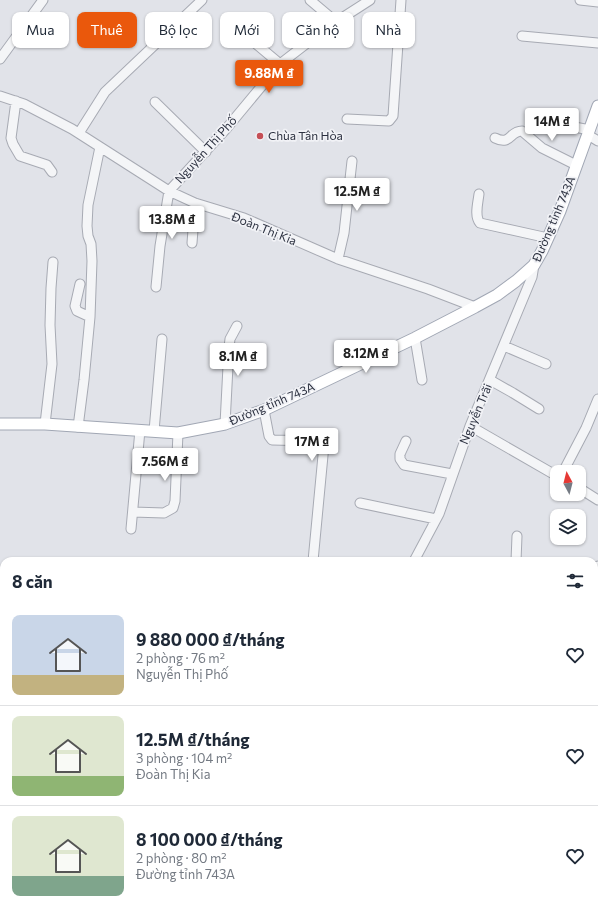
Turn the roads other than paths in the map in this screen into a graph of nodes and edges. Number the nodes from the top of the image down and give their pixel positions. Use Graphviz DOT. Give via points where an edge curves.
graph roads {
  1 [pos="43,0"];
  2 [pos="202,0"];
  3 [pos="310,0"];
  4 [pos="370,0"];
  5 [pos="401,0"];
  6 [pos="580,0"];
  7 [pos="598,2"];
  8 [pos="324,12"];
  9 [pos="351,12"];
  10 [pos="522,36"];
  11 [pos="598,43"];
  12 [pos="261,48"];
  13 [pos="301,48"];
  14 [pos="0,59"];
  15 [pos="280,64"];
  16 [pos="0,96"];
  17 [pos="16,101"];
  18 [pos="155,102"];
  19 [pos="598,106"];
  20 [pos="347,119"];
  21 [pos="538,120"];
  22 [pos="79,133"];
  23 [pos="589,133"];
  24 [pos="495,138"];
  25 [pos="598,141"];
  26 [pos="100,147"];
  27 [pos="206,152"];
  28 [pos="352,161"];
  29 [pos="576,165"];
  30 [pos="52,172"];
  31 [pos="169,191"];
  32 [pos="479,194"];
  33 [pos="195,203"];
  34 [pos="548,238"];
  35 [pos="192,243"];
  36 [pos="338,259"];
  37 [pos="53,262"];
  38 [pos="534,265"];
  39 [pos="80,284"];
  40 [pos="156,287"];
  41 [pos="475,307"];
  42 [pos="90,317"];
  43 [pos="237,326"];
  44 [pos="415,338"];
  45 [pos="162,340"];
  46 [pos="504,346"];
  47 [pos="546,364"];
  48 [pos="422,380"];
  49 [pos="490,380"];
  50 [pos="598,399"];
  51 [pos="539,409"];
  52 [pos="264,410"];
  53 [pos="0,424"];
  54 [pos="45,424"];
  55 [pos="225,424"];
  56 [pos="470,426"];
  57 [pos="78,427"];
  58 [pos="140,430"];
  59 [pos="154,431"];
  60 [pos="178,433"];
  61 [pos="406,441"];
  62 [pos="567,465"];
  63 [pos="550,472"];
  64 [pos="452,474"];
  65 [pos="586,492"];
  66 [pos="598,500"];
  67 [pos="360,503"];
  68 [pos="133,512"];
  69 [pos="436,520"];
  70 [pos="131,529"];
  71 [pos="517,536"];
  72 [pos="313,557"];
  73 [pos="416,557"];
  74 [pos="516,557"];
  1 -- 14 [label="street"];
  2 -- 22 [label="street" via="105,92"];
  3 -- 8 [label="street"];
  4 -- 9 [label="street, Nguyễn Thị Phố"];
  5 -- 20 [label="street" via="393,116 389,121"];
  6 -- 7 [label="street"];
  10 -- 11 [label="street"];
  12 -- 15 [label="street"];
  13 -- 15 [label="street, Nguyễn Thị Phố"];
  15 -- 27 [label="street, Nguyễn Thị Phố"];
  16 -- 17 [label="street, Đoàn Thị Kia"];
  17 -- 22 [label="street, Đoàn Thị Kia"];
  17 -- 30 [label="street" via="11,138 13,144 20,156 47,165"];
  18 -- 27 [label="street"];
  19 -- 23 [label="main road, Đường tỉnh 743A"];
  21 -- 23 [label="street"];
  22 -- 26 [label="street, Đoàn Thị Kia"];
  23 -- 25 [label="street"];
  23 -- 29 [label="main road, Đường tỉnh 743A"];
  24 -- 29 [label="street" via="506,141 518,131 522,131 542,148"];
  26 -- 31 [label="street, Đoàn Thị Kia"];
  26 -- 42 [label="street" via="88,205 87,226 92,260"];
  27 -- 31 [label="street, Nguyễn Thị Phố"];
  28 -- 36 [label="street" via="344,233"];
  29 -- 34 [label="main road, Đường tỉnh 743A"];
  31 -- 33 [label="street, Đoàn Thị Kia"];
  31 -- 40 [label="street, Nguyễn Thị Phố"];
  32 -- 34 [label="street" via="477,214 480,223"];
  33 -- 35 [label="street"];
  33 -- 36 [label="street, Đoàn Thị Kia" via="244,218"];
  34 -- 38 [label="main road, Đường tỉnh 743A"];
  36 -- 41 [label="street, Đoàn Thị Kia"];
  37 -- 54 [label="street" via="50,325 52,364"];
  38 -- 41 [label="main road, Đường tỉnh 743A" via="510,286"];
  38 -- 46 [label="street, Nguyễn Trãi" via="532,278"];
  39 -- 42 [label="street" via="75,306 77,311"];
  41 -- 44 [label="main road, Đường tỉnh 743A"];
  42 -- 57 [label="street"];
  43 -- 55 [label="street" via="229,347"];
  44 -- 48 [label="street"];
  44 -- 52 [label="main road, Đường tỉnh 743A"];
  45 -- 59 [label="street"];
  46 -- 47 [label="street"];
  46 -- 49 [label="street, Nguyễn Trãi"];
  49 -- 51 [label="street"];
  49 -- 56 [label="street, Nguyễn Trãi"];
  50 -- 62 [label="street"];
  52 -- 55 [label="main road, Đường tỉnh 743A"];
  52 -- 72 [label="street" via="272,440 313,441 324,445"];
  53 -- 54 [label="main road, Đường tỉnh 743A"];
  54 -- 57 [label="main road, Đường tỉnh 743A"];
  55 -- 60 [label="main road, Đường tỉnh 743A"];
  56 -- 63 [label="street"];
  56 -- 64 [label="street, Nguyễn Trãi"];
  57 -- 58 [label="main road, Đường tỉnh 743A"];
  58 -- 59 [label="main road, Đường tỉnh 743A"];
  58 -- 68 [label="street"];
  59 -- 60 [label="main road, Đường tỉnh 743A"];
  60 -- 68 [label="street" via="173,508 164,513"];
  61 -- 64 [label="street" via="400,454 404,464"];
  64 -- 69 [label="street, Nguyễn Trãi"];
  65 -- 66 [label="street"];
  67 -- 69 [label="street"];
  68 -- 70 [label="street"];
  69 -- 73 [label="street, Nguyễn Trãi"];
  71 -- 74 [label="street"];
}
